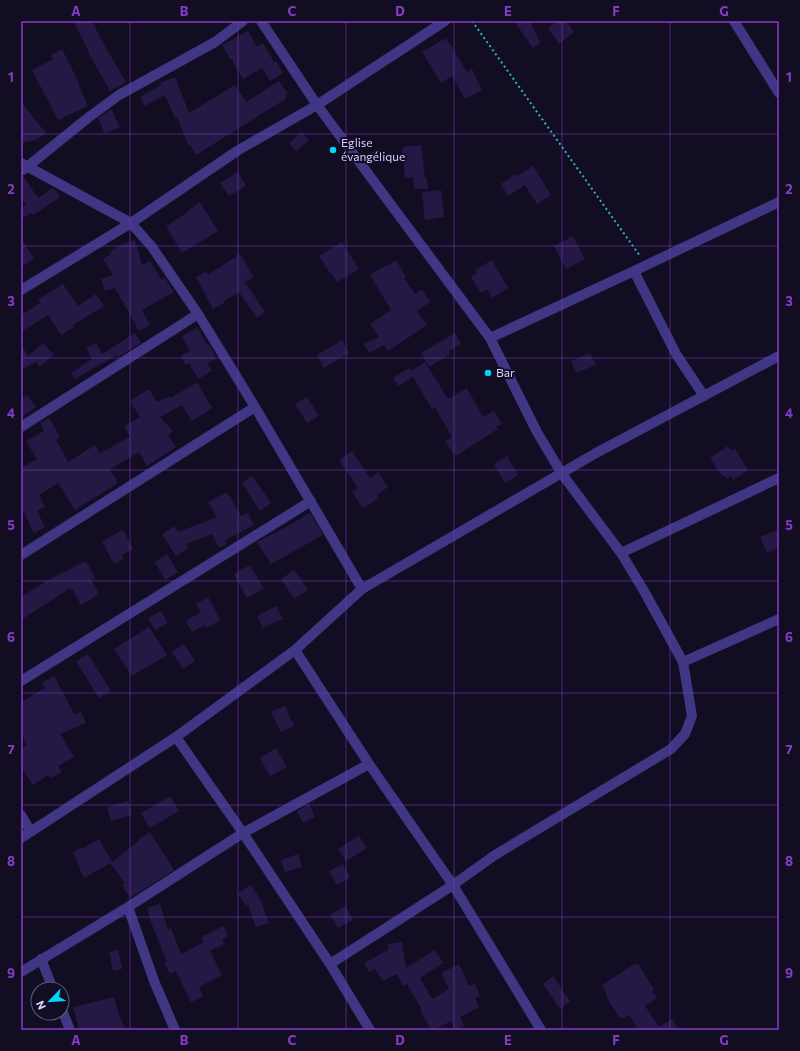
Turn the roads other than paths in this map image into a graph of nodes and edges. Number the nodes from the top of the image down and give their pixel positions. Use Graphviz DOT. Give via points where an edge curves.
graph roads {
  1 [pos="243,21"];
  2 [pos="261,21"];
  3 [pos="445,21"];
  4 [pos="734,21"];
  5 [pos="779,93"];
  6 [pos="318,105"];
  7 [pos="23,167"];
  8 [pos="779,202"];
  9 [pos="131,223"];
  10 [pos="634,271"];
  11 [pos="21,290"];
  12 [pos="198,314"];
  13 [pos="490,338"];
  14 [pos="779,356"];
  15 [pos="704,396"];
  16 [pos="255,407"];
  17 [pos="21,427"];
  18 [pos="562,474"];
  19 [pos="779,478"];
  20 [pos="311,501"];
  21 [pos="621,554"];
  22 [pos="21,555"];
  23 [pos="362,589"];
  24 [pos="779,618"];
  25 [pos="296,650"];
  26 [pos="683,662"];
  27 [pos="21,681"];
  28 [pos="176,737"];
  29 [pos="369,764"];
  30 [pos="21,815"];
  31 [pos="30,832"];
  32 [pos="243,833"];
  33 [pos="21,838"];
  34 [pos="453,885"];
  35 [pos="128,906"];
  36 [pos="41,959"];
  37 [pos="330,964"];
  38 [pos="21,972"];
  39 [pos="50,981"];
  40 [pos="174,1030"];
  41 [pos="370,1030"];
  42 [pos="542,1030"];
  1 -- 7 [label="street" via="215,42 113,100"];
  2 -- 6 [label="street"];
  3 -- 6 [label="street"];
  4 -- 5 [label="street"];
  6 -- 9 [label="street" via="237,151"];
  6 -- 13 [label="street"];
  7 -- 9 [label="street"];
  8 -- 10 [label="street"];
  9 -- 11 [label="street"];
  9 -- 12 [label="street" via="152,247"];
  10 -- 13 [label="street"];
  10 -- 15 [label="street" via="676,354"];
  12 -- 16 [label="street"];
  12 -- 17 [label="street"];
  13 -- 18 [label="street" via="537,432"];
  14 -- 15 [label="street"];
  15 -- 18 [label="street" via="596,453"];
  16 -- 20 [label="street"];
  16 -- 22 [label="street"];
  18 -- 21 [label="street"];
  18 -- 23 [label="street"];
  19 -- 21 [label="street"];
  20 -- 23 [label="street"];
  20 -- 27 [label="street"];
  21 -- 26 [label="street"];
  23 -- 25 [label="street"];
  24 -- 26 [label="street"];
  25 -- 28 [label="street"];
  25 -- 29 [label="street"];
  26 -- 34 [label="street" via="692,716 685,734 671,749 495,855"];
  28 -- 31 [label="street"];
  28 -- 32 [label="street"];
  29 -- 32 [label="street"];
  29 -- 34 [label="street"];
  30 -- 31 [label="street"];
  31 -- 33 [label="street"];
  32 -- 35 [label="street"];
  32 -- 37 [label="street"];
  34 -- 37 [label="street"];
  34 -- 42 [label="street"];
  35 -- 36 [label="street"];
  35 -- 40 [label="street"];
  36 -- 38 [label="street"];
  36 -- 39 [label="street"];
  37 -- 41 [label="street"];
}
